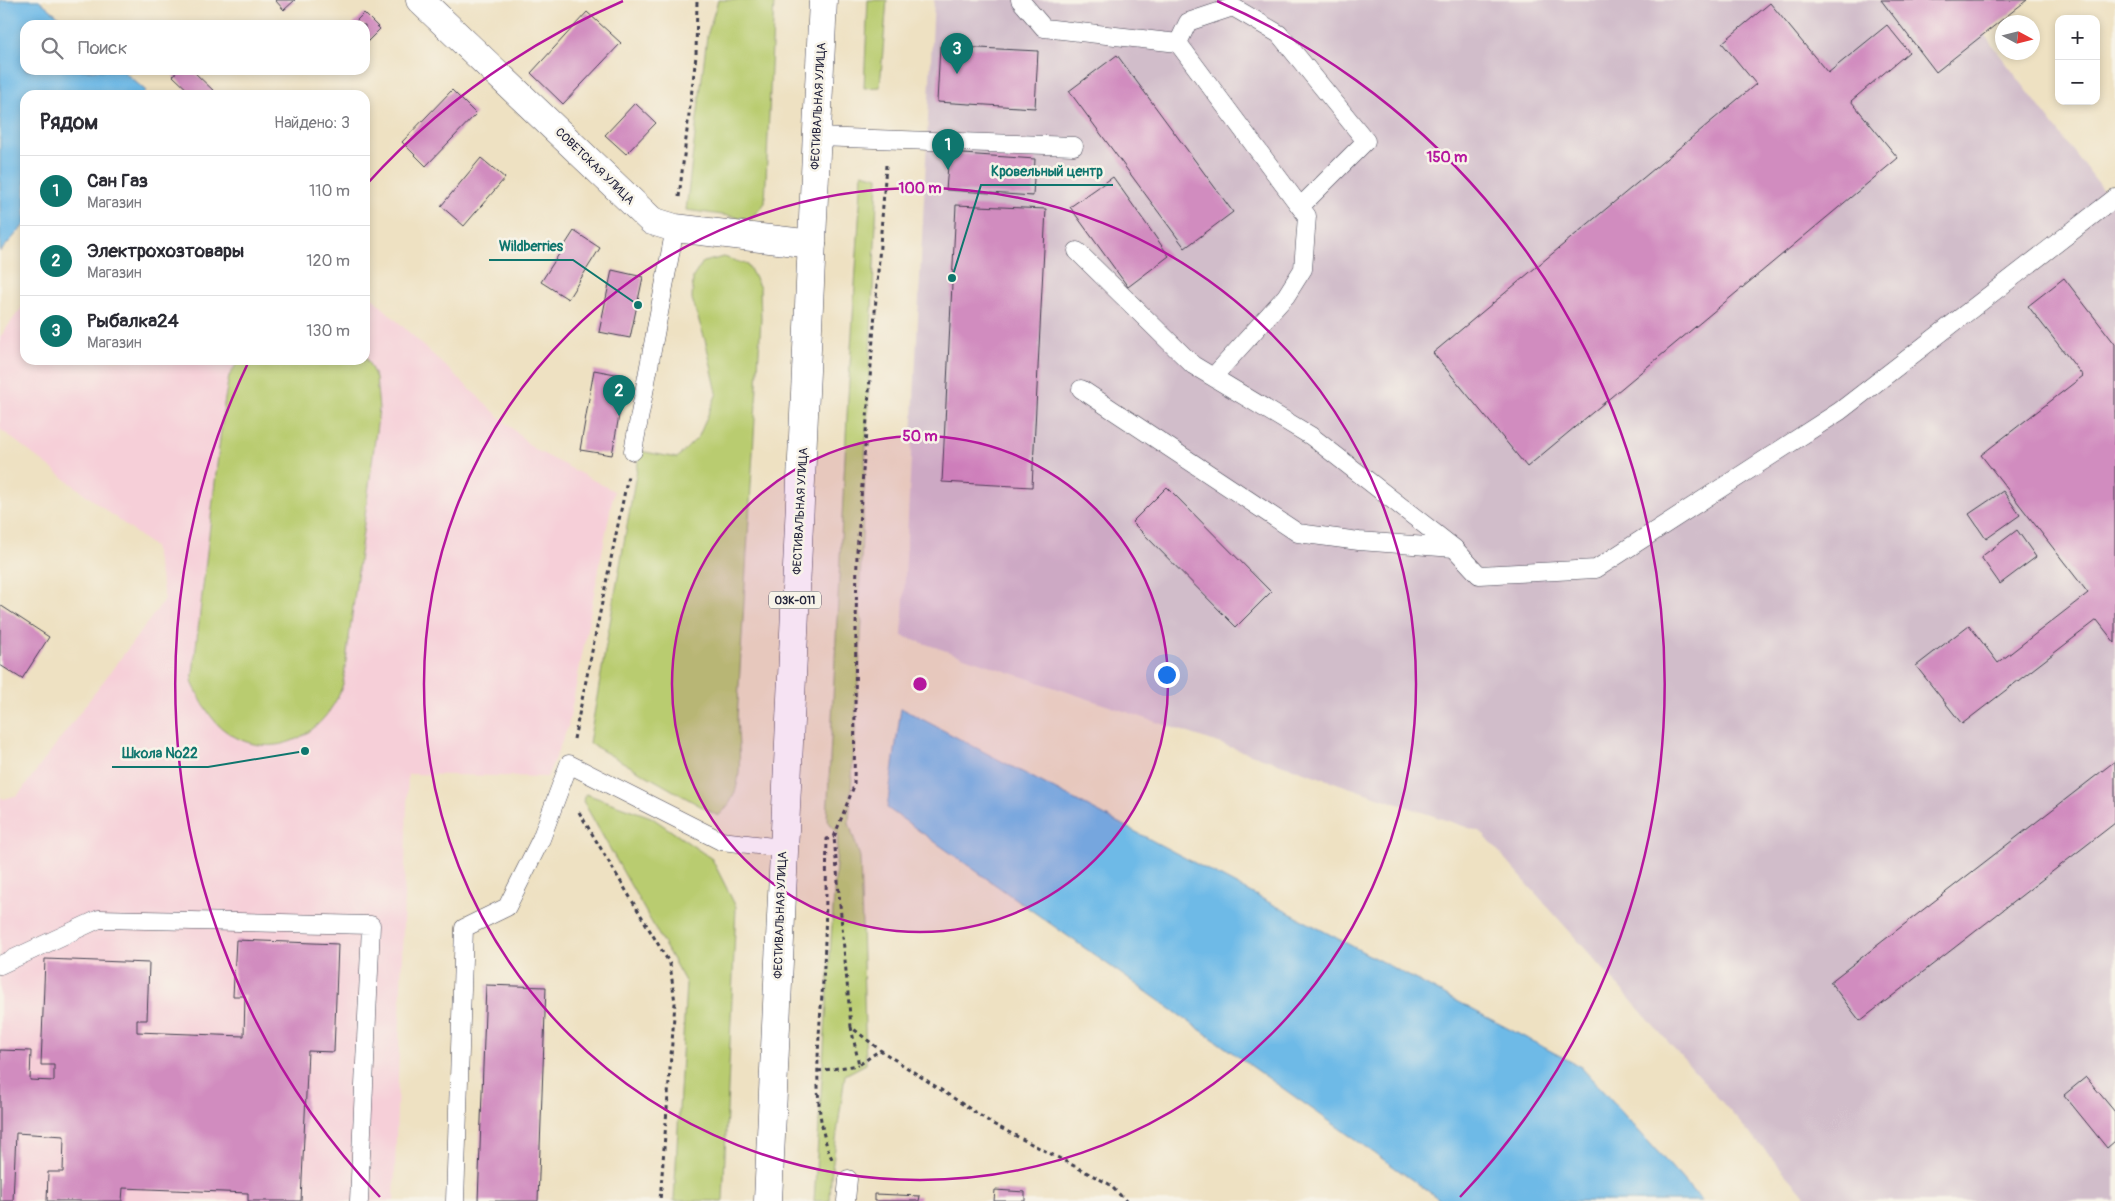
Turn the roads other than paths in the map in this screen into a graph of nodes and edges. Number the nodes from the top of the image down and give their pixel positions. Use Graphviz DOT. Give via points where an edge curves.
graph roads {
  1 [pos="420,0"];
  2 [pos="823,0"];
  3 [pos="1020,0"];
  4 [pos="1178,44"];
  5 [pos="817,137"];
  6 [pos="1074,146"];
  7 [pos="2115,198"];
  8 [pos="1300,207"];
  9 [pos="675,228"];
  10 [pos="812,244"];
  11 [pos="1077,251"];
  12 [pos="1213,377"];
  13 [pos="1081,389"];
  14 [pos="633,451"];
  15 [pos="1454,548"];
  16 [pos="783,848"];
  17 [pos="0,965"];
  18 [pos="848,1179"];
  19 [pos="358,1201"];
  20 [pos="455,1201"];
  21 [pos="768,1201"];
  22 [pos="846,1201"];
  1 -- 9 [label="main road, СОВЕТСКАЯ УЛИЦА" via="652,221"];
  2 -- 5 [label="main road, ФЕСТИВАЛЬНАЯ УЛИЦА / 03К-011"];
  3 -- 4 [label="lane" via="1044,28"];
  4 -- 8 [label="lane"];
  4 -- 8 [label="lane" via="1188,22 1234,6 1278,34 1366,141"];
  5 -- 6 [label="lane"];
  5 -- 10 [label="main road, ФЕСТИВАЛЬНАЯ УЛИЦА / 03К-011"];
  7 -- 15 [label="lane" via="1840,411 1596,569 1479,575"];
  8 -- 12 [label="lane" via="1307,216 1304,269 1286,296"];
  9 -- 10 [label="main road, СОВЕТСКАЯ УЛИЦА"];
  9 -- 14 [label="lane"];
  10 -- 16 [label="main road, ФЕСТИВАЛЬНАЯ УЛИЦА / 03К-011"];
  11 -- 12 [label="lane" via="1193,365"];
  12 -- 15 [label="lane" via="1311,436"];
  13 -- 15 [label="lane" via="1298,534"];
  16 -- 20 [label="lane" via="721,841 569,764 541,839 506,907 464,928"];
  16 -- 21 [label="main road, ФЕСТИВАЛЬНАЯ УЛИЦА / 03К-011"];
  17 -- 19 [label="lane" via="99,919 371,925"];
  18 -- 22 [label="lane"];
}
